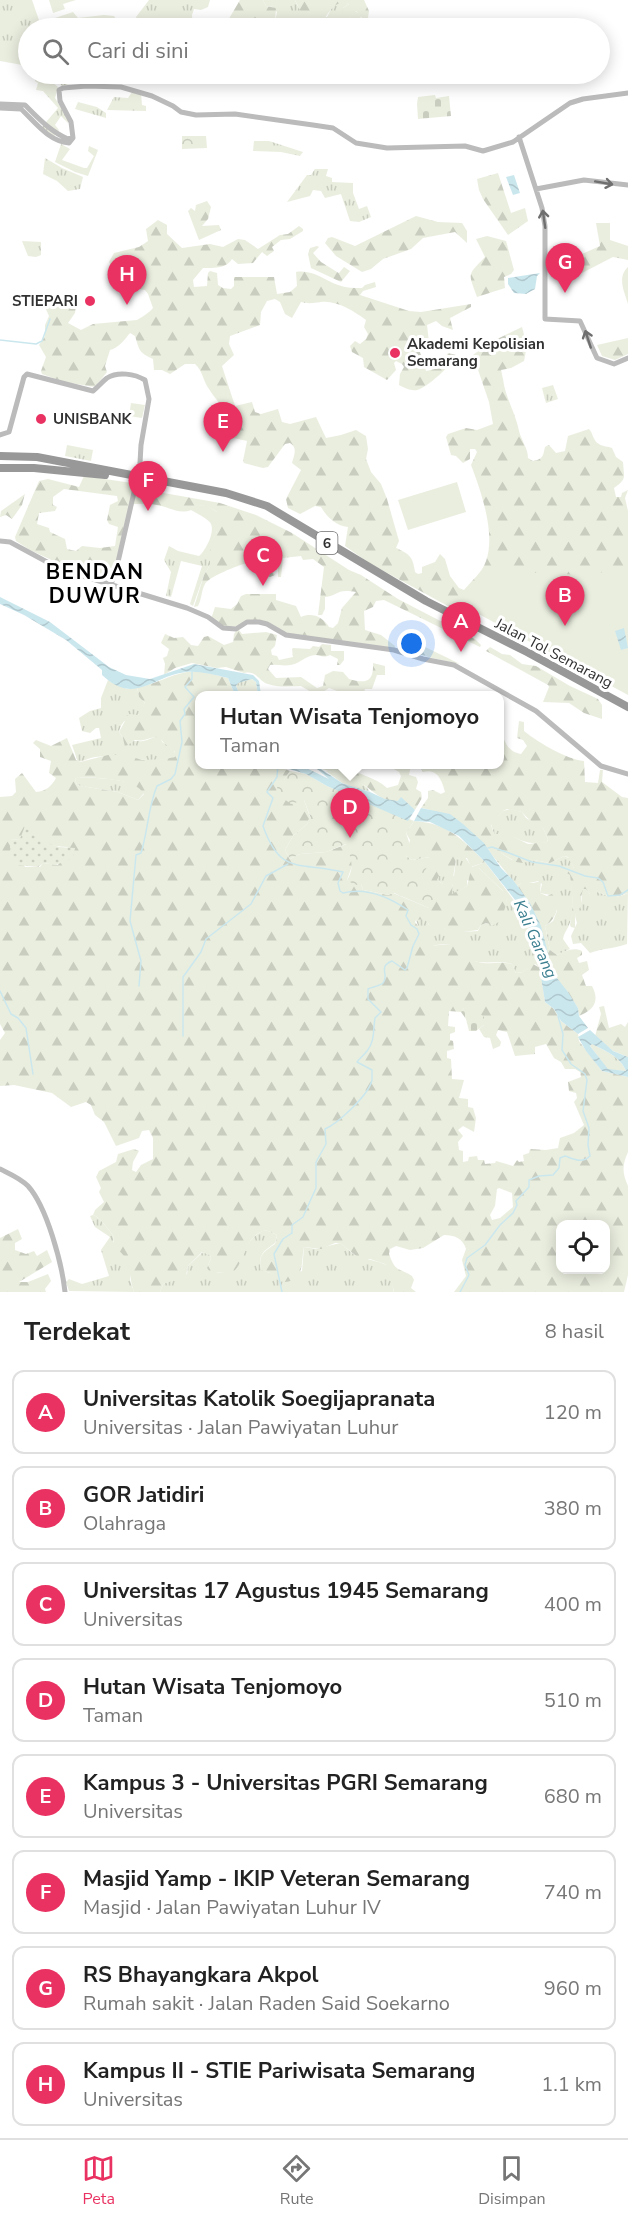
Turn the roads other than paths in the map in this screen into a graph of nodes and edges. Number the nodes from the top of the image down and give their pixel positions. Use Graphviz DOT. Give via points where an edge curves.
graph roads {
  1 [pos="628,93"];
  2 [pos="0,104"];
  3 [pos="17,106"];
  4 [pos="0,108"];
  5 [pos="519,137"];
  6 [pos="628,185"];
  7 [pos="536,189"];
  8 [pos="628,358"];
  9 [pos="0,435"];
  10 [pos="0,458"];
  11 [pos="140,463"];
  12 [pos="0,468"];
  13 [pos="105,475"];
  14 [pos="135,488"];
  15 [pos="0,541"];
  16 [pos="111,585"];
  17 [pos="500,691"];
  18 [pos="504,693"];
  19 [pos="628,707"];
  20 [pos="628,711"];
  21 [pos="628,774"];
  22 [pos="0,1169"];
  23 [pos="65,1292"];
  1 -- 5 [label="main road" via="570,103"];
  2 -- 3 [label="main road"];
  3 -- 4 [label="main road"];
  3 -- 5 [label="main road" via="25,105 39,124 60,141 69,143 69,117 59,90 87,86 136,90 196,115 235,114 333,128 356,143 387,148 465,146 483,152"];
  5 -- 7 [label="main road"];
  7 -- 6 [label="main road, one-way" via="584,180"];
  8 -- 7 [label="main road, one-way" via="614,364 603,361 590,346 583,322 546,319 545,226"];
  9 -- 11 [label="main road" via="9,432 27,374 93,391 114,375 139,377 145,380 149,393"];
  10 -- 13 [label="highway, Jalan Tol Semarang / 6"];
  10 -- 19 [label="highway, Jalan Tol Semarang / 6" via="37,457 226,493 267,506 426,601"];
  12 -- 13 [label="highway"];
  13 -- 20 [label="highway, Jalan Tol Semarang / 6" via="222,497 264,511 432,610"];
  14 -- 16 [label="main road"];
  15 -- 16 [label="main road" via="10,542 60,569"];
  16 -- 17 [label="main road" via="201,613 223,628 236,629 247,622 259,622 286,635 394,650 454,665"];
  18 -- 21 [label="main road" via="536,711 602,766"];
  22 -- 23 [label="main road" via="26,1184 41,1207 62,1269"];
}
